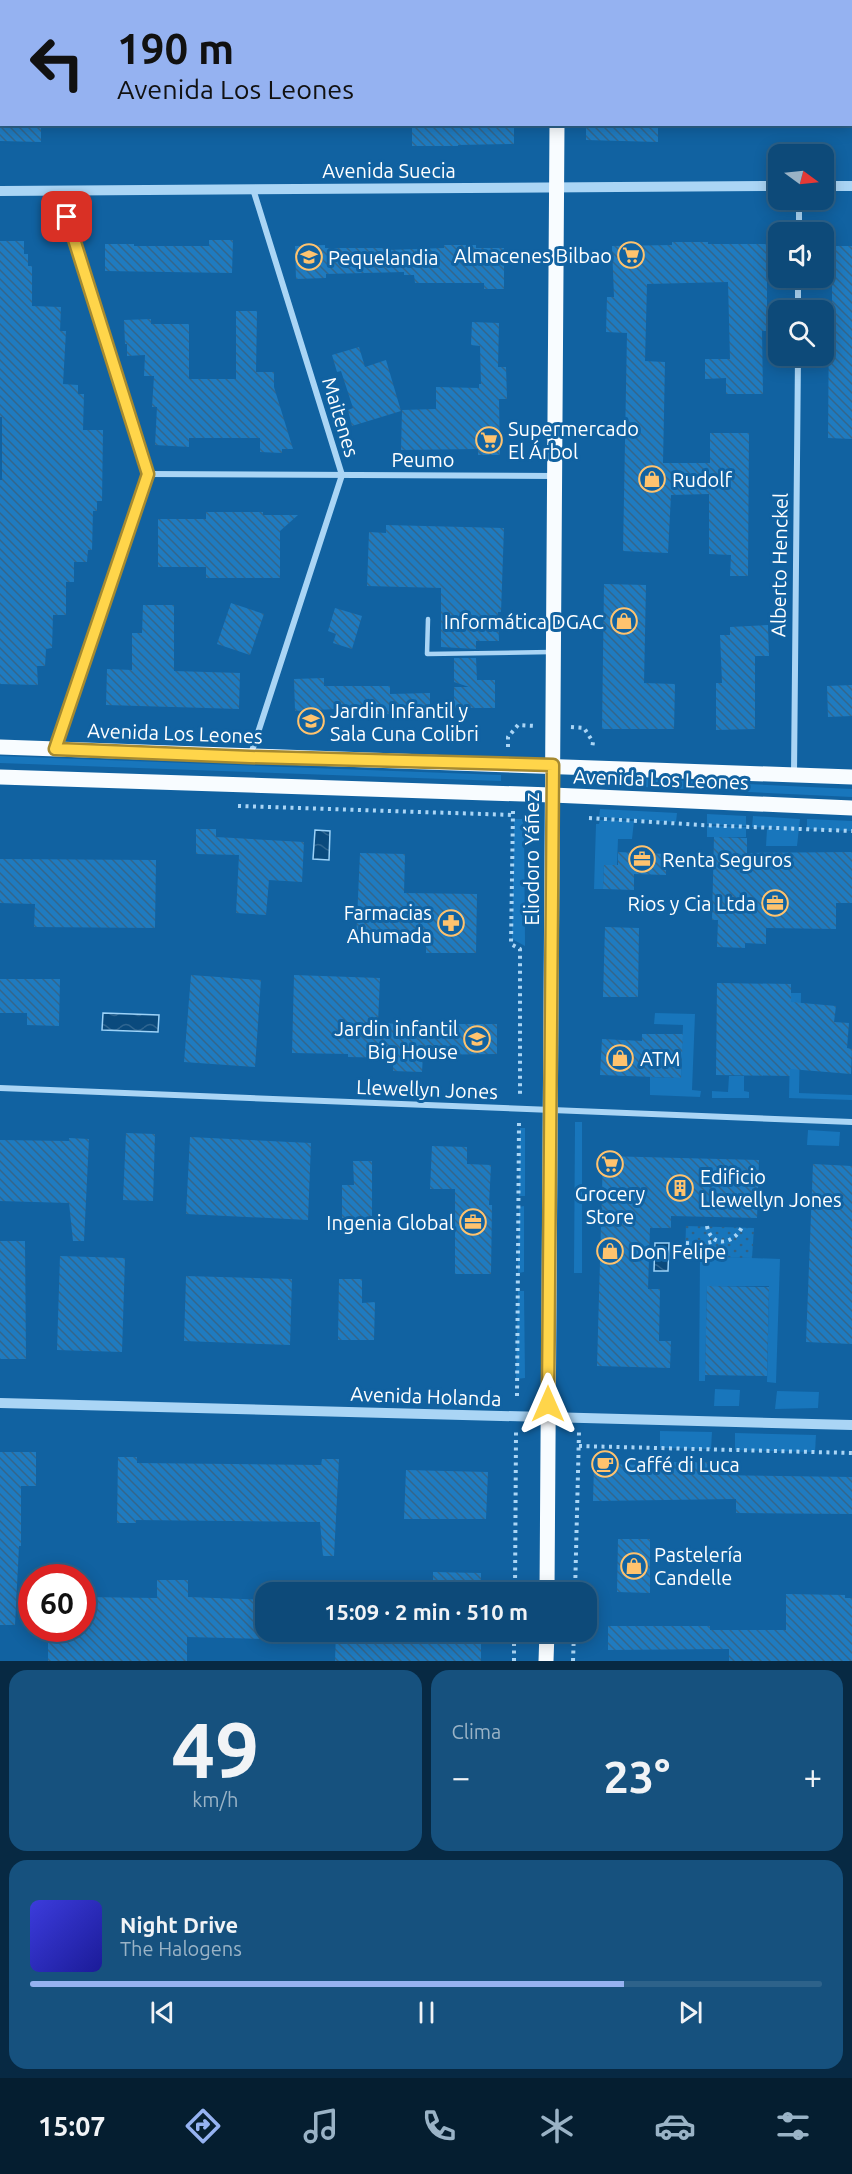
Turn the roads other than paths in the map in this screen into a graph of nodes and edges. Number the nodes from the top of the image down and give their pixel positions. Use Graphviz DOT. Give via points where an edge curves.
graph roads {
  1 [pos="557,126"];
  2 [pos="768,186"];
  3 [pos="834,186"];
  4 [pos="852,186"];
  5 [pos="557,187"];
  6 [pos="253,189"];
  7 [pos="0,190"];
  8 [pos="58,190"];
  9 [pos="798,366"];
  10 [pos="148,474"];
  11 [pos="342,475"];
  12 [pos="555,476"];
  13 [pos="428,619"];
  14 [pos="554,652"];
  15 [pos="0,747"];
  16 [pos="55,749"];
  17 [pos="250,757"];
  18 [pos="553,765"];
  19 [pos="794,774"];
  20 [pos="0,777"];
  21 [pos="852,777"];
  22 [pos="552,795"];
  23 [pos="852,808"];
  24 [pos="0,1088"];
  25 [pos="550,1110"];
  26 [pos="852,1122"];
  27 [pos="0,1403"];
  28 [pos="548,1417"];
  29 [pos="852,1425"];
  30 [pos="547,1582"];
  31 [pos="547,1642"];
  32 [pos="546,1661"];
  1 -- 5 [label="main road, Eliodoro Yáñez"];
  2 -- 5 [label="street, Avenida Suecia"];
  3 -- 4 [label="street"];
  5 -- 6 [label="street, Avenida Suecia"];
  5 -- 12 [label="main road, Eliodoro Yáñez"];
  6 -- 8 [label="street, Avenida Suecia"];
  6 -- 11 [label="street, Maitenes"];
  7 -- 8 [label="street, Avenida Suecia"];
  8 -- 10 [label="street"];
  9 -- 19 [label="street, Alberto Henckel"];
  10 -- 11 [label="street, Peumo"];
  10 -- 16 [label="street"];
  11 -- 12 [label="street, Peumo"];
  11 -- 17 [label="street, Maitenes"];
  12 -- 14 [label="main road, Eliodoro Yáñez"];
  13 -- 14 [label="lane" via="427,654"];
  14 -- 18 [label="main road, Eliodoro Yáñez"];
  15 -- 16 [label="main road, Avenida Los Leones"];
  16 -- 17 [label="main road, Avenida Los Leones"];
  17 -- 18 [label="main road, Avenida Los Leones"];
  18 -- 19 [label="main road, Avenida Los Leones"];
  18 -- 22 [label="main road, Eliodoro Yáñez"];
  19 -- 21 [label="main road, Avenida Los Leones"];
  20 -- 22 [label="main road, Avenida Los Leones"];
  22 -- 23 [label="main road, Avenida Los Leones"];
  22 -- 25 [label="main road, Eliodoro Yáñez"];
  24 -- 25 [label="street, Llewellyn Jones"];
  25 -- 26 [label="street, Llewellyn Jones"];
  25 -- 28 [label="main road, Eliodoro Yáñez"];
  27 -- 28 [label="street, Avenida Holanda"];
  28 -- 29 [label="street, Avenida Holanda"];
  28 -- 30 [label="main road, Eliodoro Yáñez"];
  31 -- 32 [label="main road"];
}
